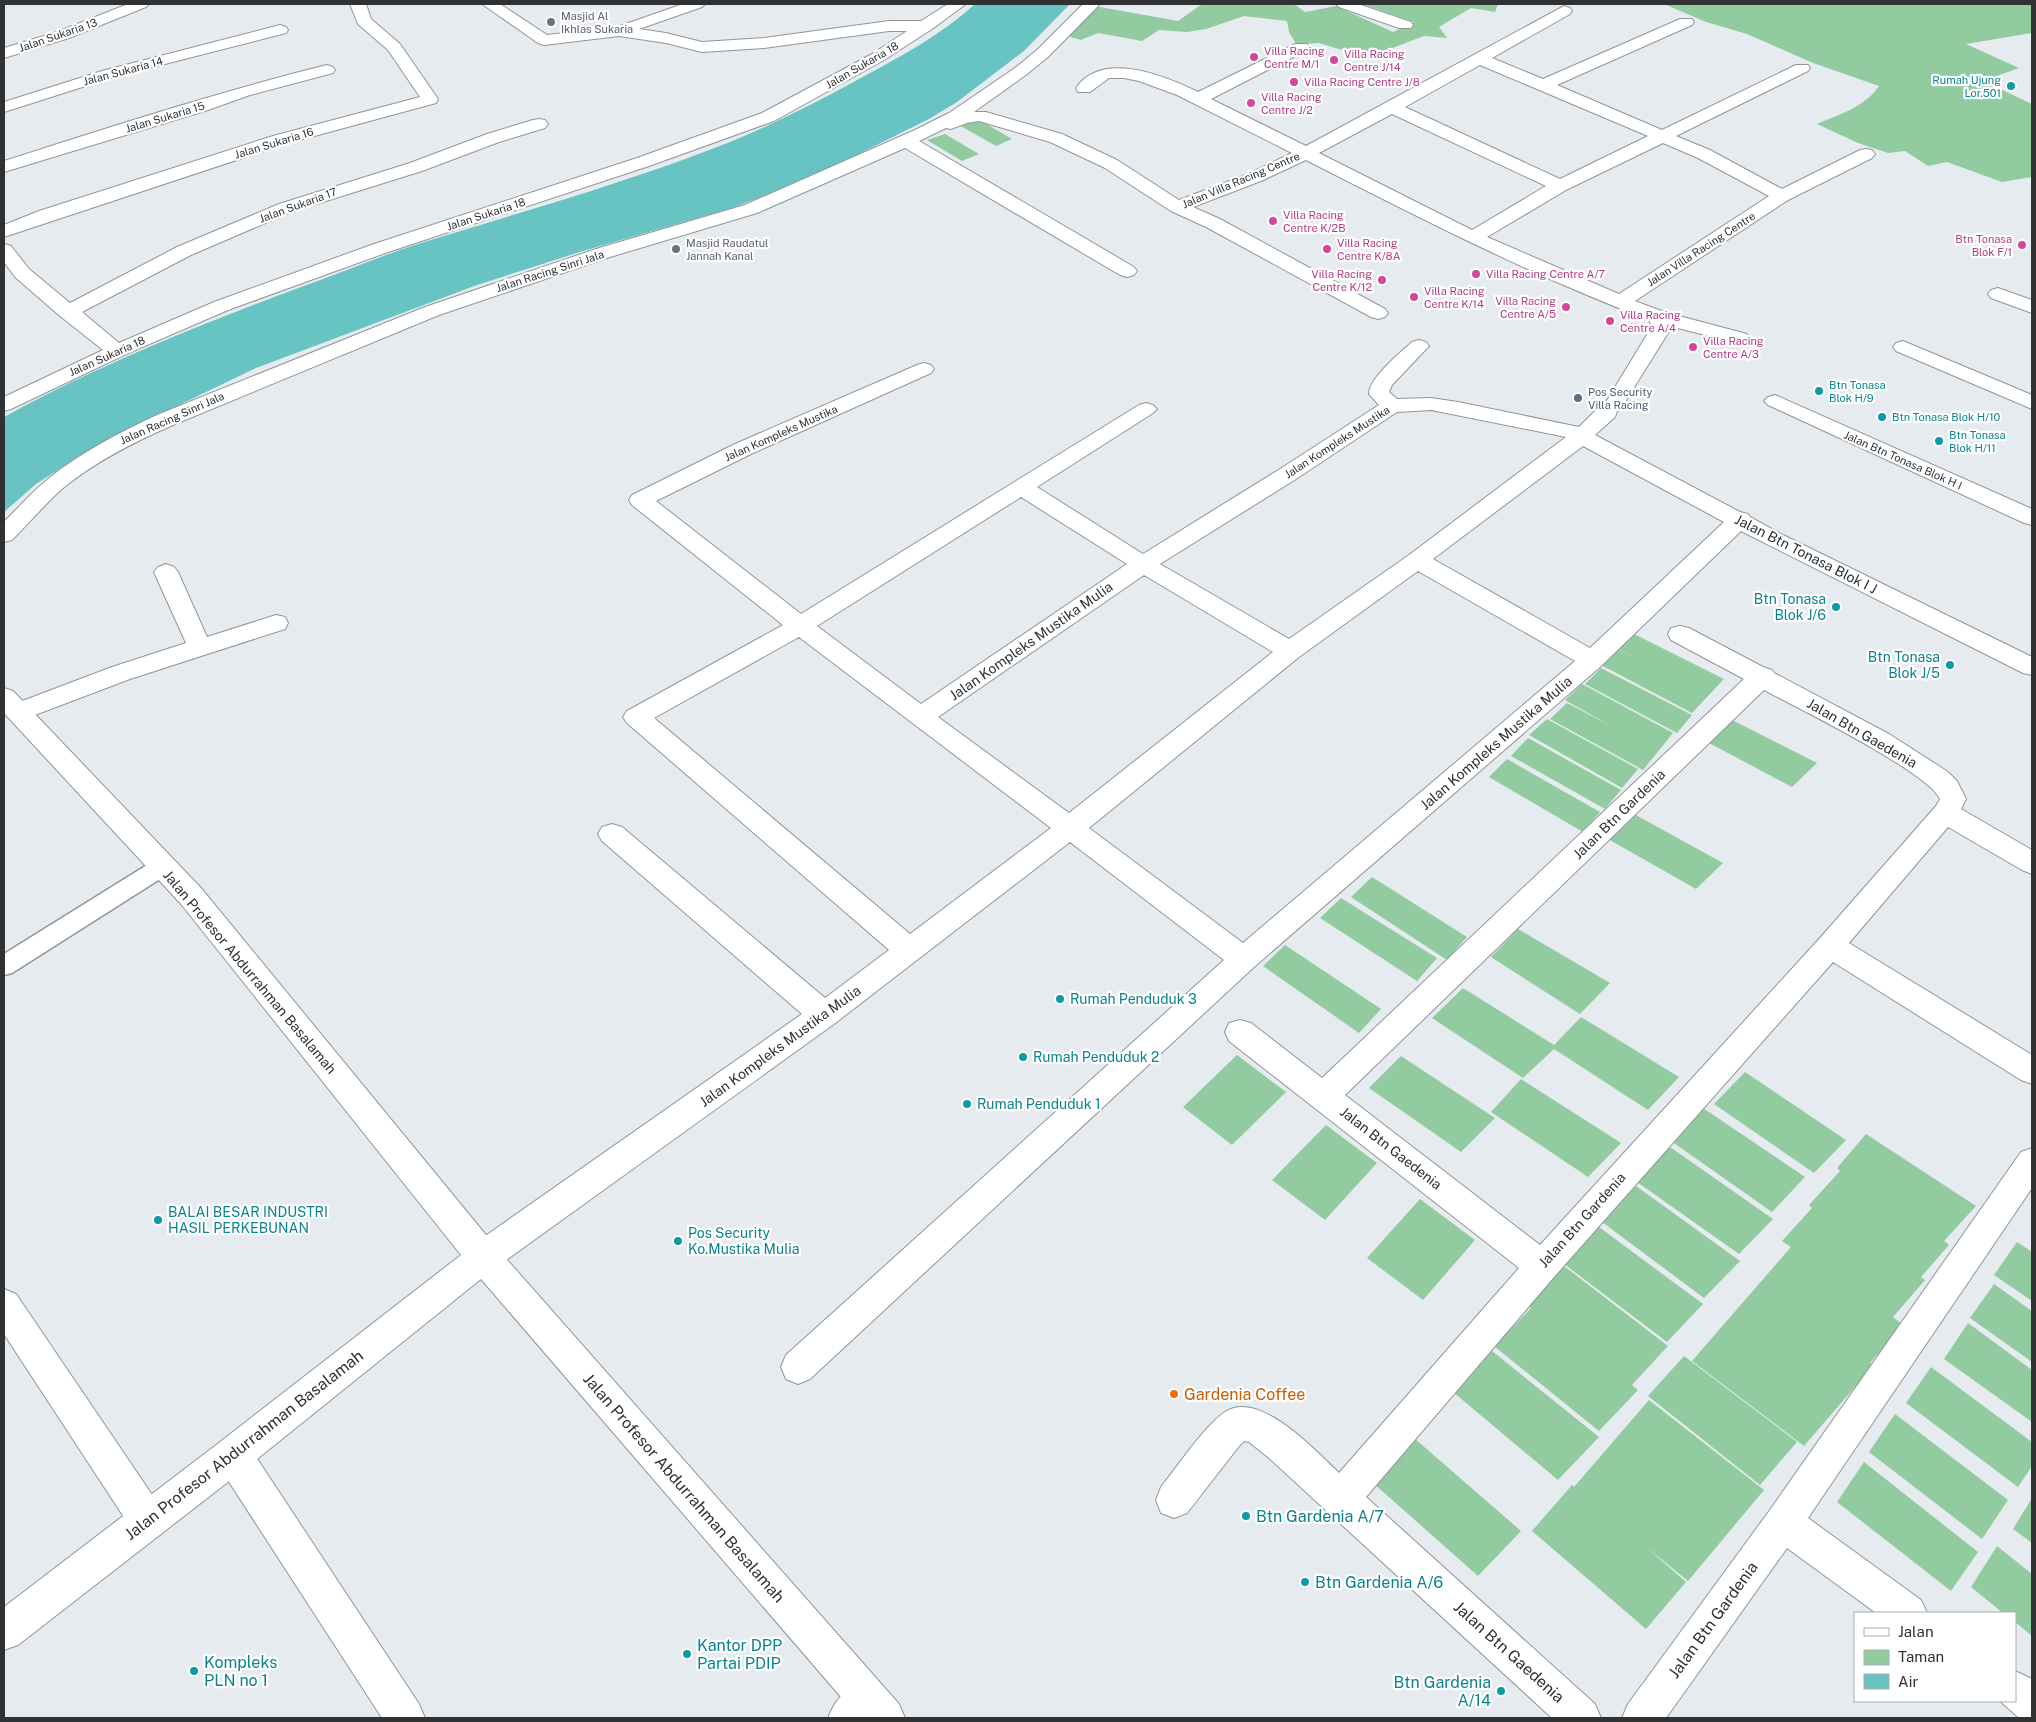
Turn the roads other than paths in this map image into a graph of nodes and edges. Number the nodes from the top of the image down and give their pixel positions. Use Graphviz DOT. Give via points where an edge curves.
graph roads {
  1 [pos="141,4"];
  2 [pos="358,4"];
  3 [pos="490,4"];
  4 [pos="697,4"];
  5 [pos="958,4"];
  6 [pos="1092,4"];
  7 [pos="1344,4"];
  8 [pos="1564,11"];
  9 [pos="1686,22"];
  10 [pos="1405,25"];
  11 [pos="926,26"];
  12 [pos="280,30"];
  13 [pos="619,30"];
  14 [pos="1274,45"];
  15 [pos="4,54"];
  16 [pos="1478,58"];
  17 [pos="1802,68"];
  18 [pos="327,70"];
  19 [pos="1542,86"];
  20 [pos="1084,88"];
  21 [pos="1199,98"];
  22 [pos="4,107"];
  23 [pos="1392,108"];
  24 [pos="539,124"];
  25 [pos="930,134"];
  26 [pos="1661,136"];
  27 [pos="904,140"];
  28 [pos="1305,153"];
  29 [pos="1866,154"];
  30 [pos="4,167"];
  31 [pos="1560,186"];
  32 [pos="1782,196"];
  33 [pos="1177,207"];
  34 [pos="4,231"];
  35 [pos="1473,238"];
  36 [pos="4,250"];
  37 [pos="1127,272"];
  38 [pos="1998,294"];
  39 [pos="1620,302"];
  40 [pos="2032,308"];
  41 [pos="67,312"];
  42 [pos="1378,312"];
  43 [pos="1657,316"];
  44 [pos="1740,338"];
  45 [pos="1419,346"];
  46 [pos="1903,347"];
  47 [pos="117,351"];
  48 [pos="924,369"];
  49 [pos="1774,401"];
  50 [pos="2032,403"];
  51 [pos="4,405"];
  52 [pos="1392,406"];
  53 [pos="1146,409"];
  54 [pos="1582,436"];
  55 [pos="1022,488"];
  56 [pos="2032,518"];
  57 [pos="1740,519"];
  58 [pos="4,535"];
  59 [pos="1417,560"];
  60 [pos="1143,564"];
  61 [pos="166,572"];
  62 [pos="276,623"];
  63 [pos="800,626"];
  64 [pos="1680,634"];
  65 [pos="200,648"];
  66 [pos="1290,651"];
  67 [pos="1592,660"];
  68 [pos="2032,667"];
  69 [pos="1763,676"];
  70 [pos="11,705"];
  71 [pos="920,717"];
  72 [pos="1949,806"];
  73 [pos="1071,827"];
  74 [pos="612,834"];
  75 [pos="2032,863"];
  76 [pos="163,866"];
  77 [pos="1830,946"];
  78 [pos="910,950"];
  79 [pos="1244,959"];
  80 [pos="4,966"];
  81 [pos="824,1016"];
  82 [pos="1240,1032"];
  83 [pos="2032,1071"];
  84 [pos="1324,1096"];
  85 [pos="2032,1162"];
  86 [pos="483,1257"];
  87 [pos="1542,1266"];
  88 [pos="4,1305"];
  89 [pos="798,1367"];
  90 [pos="233,1455"];
  91 [pos="1340,1499"];
  92 [pos="1174,1500"];
  93 [pos="148,1521"];
  94 [pos="1783,1523"];
  95 [pos="1907,1612"];
  96 [pos="4,1631"];
  97 [pos="2016,1691"];
  98 [pos="2032,1703"];
  99 [pos="867,1712"];
  100 [pos="405,1718"];
  101 [pos="1582,1718"];
  102 [pos="1642,1718"];
  1 -- 15 [label="street, Jalan Sukaria 13"];
  2 -- 34 [label="street, Jalan Sukaria 16" via="364,22 394,47 430,99 279,140"];
  3 -- 13 [label="street" via="544,40"];
  4 -- 13 [label="street"];
  5 -- 11 [label="street, Jalan Sukaria 18"];
  6 -- 27 [label="street, Jalan Racing Sinri Jala" via="1043,53 989,94 955,117"];
  7 -- 10 [label="street"];
  8 -- 16 [label="street, Jalan Villa Racing Centre"];
  9 -- 19 [label="street"];
  11 -- 13 [label="street" via="889,26 764,44 702,47"];
  11 -- 47 [label="street, Jalan Sukaria 18" via="878,57 768,117 305,275 221,306"];
  12 -- 22 [label="street, Jalan Sukaria 14" via="108,74"];
  14 -- 21 [label="street" via="1297,50"];
  16 -- 19 [label="street"];
  16 -- 23 [label="street, Jalan Villa Racing Centre"];
  17 -- 26 [label="street"];
  18 -- 30 [label="street, Jalan Sukaria 15" via="244,91"];
  19 -- 26 [label="street"];
  20 -- 21 [label="street, Jalan Villa Racing Centre" via="1108,72 1121,73"];
  21 -- 28 [label="street, Jalan Villa Racing Centre"];
  23 -- 28 [label="street, Jalan Villa Racing Centre"];
  23 -- 31 [label="street"];
  24 -- 41 [label="street, Jalan Sukaria 17" via="285,208 184,251"];
  25 -- 33 [label="street, Jalan Villa Racing Centre" via="963,118 980,116 1030,129 1110,164"];
  26 -- 31 [label="street"];
  26 -- 32 [label="street" via="1730,167"];
  27 -- 37 [label="street"];
  27 -- 58 [label="street, Jalan Racing Sinri Jala" via="751,209 603,253 441,308 164,420 88,459 55,484"];
  28 -- 33 [label="street, Jalan Villa Racing Centre"];
  28 -- 35 [label="street, Jalan Villa Racing Centre"];
  29 -- 32 [label="street, Jalan Villa Racing Centre"];
  31 -- 35 [label="street"];
  32 -- 39 [label="street, Jalan Villa Racing Centre"];
  33 -- 42 [label="street, Jalan Villa Racing Centre"];
  35 -- 39 [label="street, Jalan Villa Racing Centre"];
  36 -- 41 [label="street" via="22,273"];
  38 -- 40 [label="street"];
  39 -- 43 [label="street, Jalan Villa Racing Centre"];
  41 -- 47 [label="street"];
  43 -- 44 [label="street, Jalan Villa Racing Centre"];
  43 -- 54 [label="street" via="1661,324 1658,333 1610,409"];
  45 -- 52 [label="street" via="1379,389 1379,394"];
  46 -- 50 [label="street"];
  47 -- 51 [label="street, Jalan Sukaria 18"];
  48 -- 63 [label="street, Jalan Kompleks Mustika" via="743,449 640,500"];
  49 -- 56 [label="street, Jalan Btn Tonasa Blok H I"];
  52 -- 54 [label="street, Jalan Kompleks Mustika" via="1431,404 1458,408 1554,426"];
  52 -- 60 [label="street, Jalan Kompleks Mustika"];
  53 -- 55 [label="street"];
  54 -- 57 [label="street, Jalan Btn Tonasa Blok I J"];
  54 -- 59 [label="street, Jalan Kompleks Mustika Mulia"];
  55 -- 60 [label="street"];
  55 -- 63 [label="street"];
  57 -- 67 [label="street, Jalan Kompleks Mustika Mulia"];
  57 -- 68 [label="street, Jalan Btn Tonasa Blok I J" via="1773,539"];
  59 -- 66 [label="street, Jalan Kompleks Mustika Mulia"];
  59 -- 67 [label="street"];
  60 -- 66 [label="street"];
  60 -- 71 [label="street, Jalan Kompleks Mustika Mulia"];
  61 -- 65 [label="street"];
  62 -- 65 [label="street"];
  63 -- 71 [label="street"];
  63 -- 78 [label="street" via="636,717"];
  64 -- 69 [label="street, Jalan Btn Gaedenia"];
  65 -- 70 [label="street"];
  66 -- 73 [label="street, Jalan Kompleks Mustika Mulia"];
  67 -- 79 [label="street, Jalan Kompleks Mustika Mulia"];
  69 -- 72 [label="street, Jalan Btn Gaedenia" via="1921,766 1948,788"];
  69 -- 84 [label="street, Jalan Btn Gardenia"];
  70 -- 76 [label="street, Jalan Profesor Abdurrahman Basalamah"];
  71 -- 73 [label="street"];
  72 -- 75 [label="street, Jalan Btn Gaedenia"];
  72 -- 77 [label="street, Jalan Btn Gardenia"];
  73 -- 78 [label="street, Jalan Kompleks Mustika Mulia"];
  73 -- 79 [label="street"];
  74 -- 81 [label="street"];
  76 -- 80 [label="lane"];
  76 -- 86 [label="street, Jalan Profesor Abdurrahman Basalamah" via="191,896"];
  77 -- 83 [label="street"];
  77 -- 87 [label="street, Jalan Btn Gardenia"];
  78 -- 81 [label="street, Jalan Kompleks Mustika Mulia"];
  79 -- 89 [label="street, Jalan Kompleks Mustika Mulia"];
  81 -- 86 [label="street, Jalan Kompleks Mustika Mulia"];
  82 -- 84 [label="street, Jalan Btn Gaedenia"];
  84 -- 87 [label="street, Jalan Btn Gaedenia"];
  85 -- 94 [label="street, Jalan Btn Gardenia"];
  86 -- 90 [label="street, Jalan Profesor Abdurrahman Basalamah"];
  86 -- 99 [label="street, Jalan Profesor Abdurrahman Basalamah"];
  87 -- 91 [label="street, Jalan Btn Gardenia"];
  88 -- 93 [label="street"];
  90 -- 93 [label="street, Jalan Profesor Abdurrahman Basalamah"];
  90 -- 100 [label="street"];
  91 -- 92 [label="street, Jalan Btn Gaedenia" via="1282,1445 1256,1426 1239,1423 1227,1433"];
  91 -- 101 [label="street, Jalan Btn Gaedenia"];
  93 -- 96 [label="street, Jalan Profesor Abdurrahman Basalamah"];
  94 -- 95 [label="street"];
  94 -- 102 [label="street, Jalan Btn Gardenia"];
  97 -- 98 [label="street"];
}
